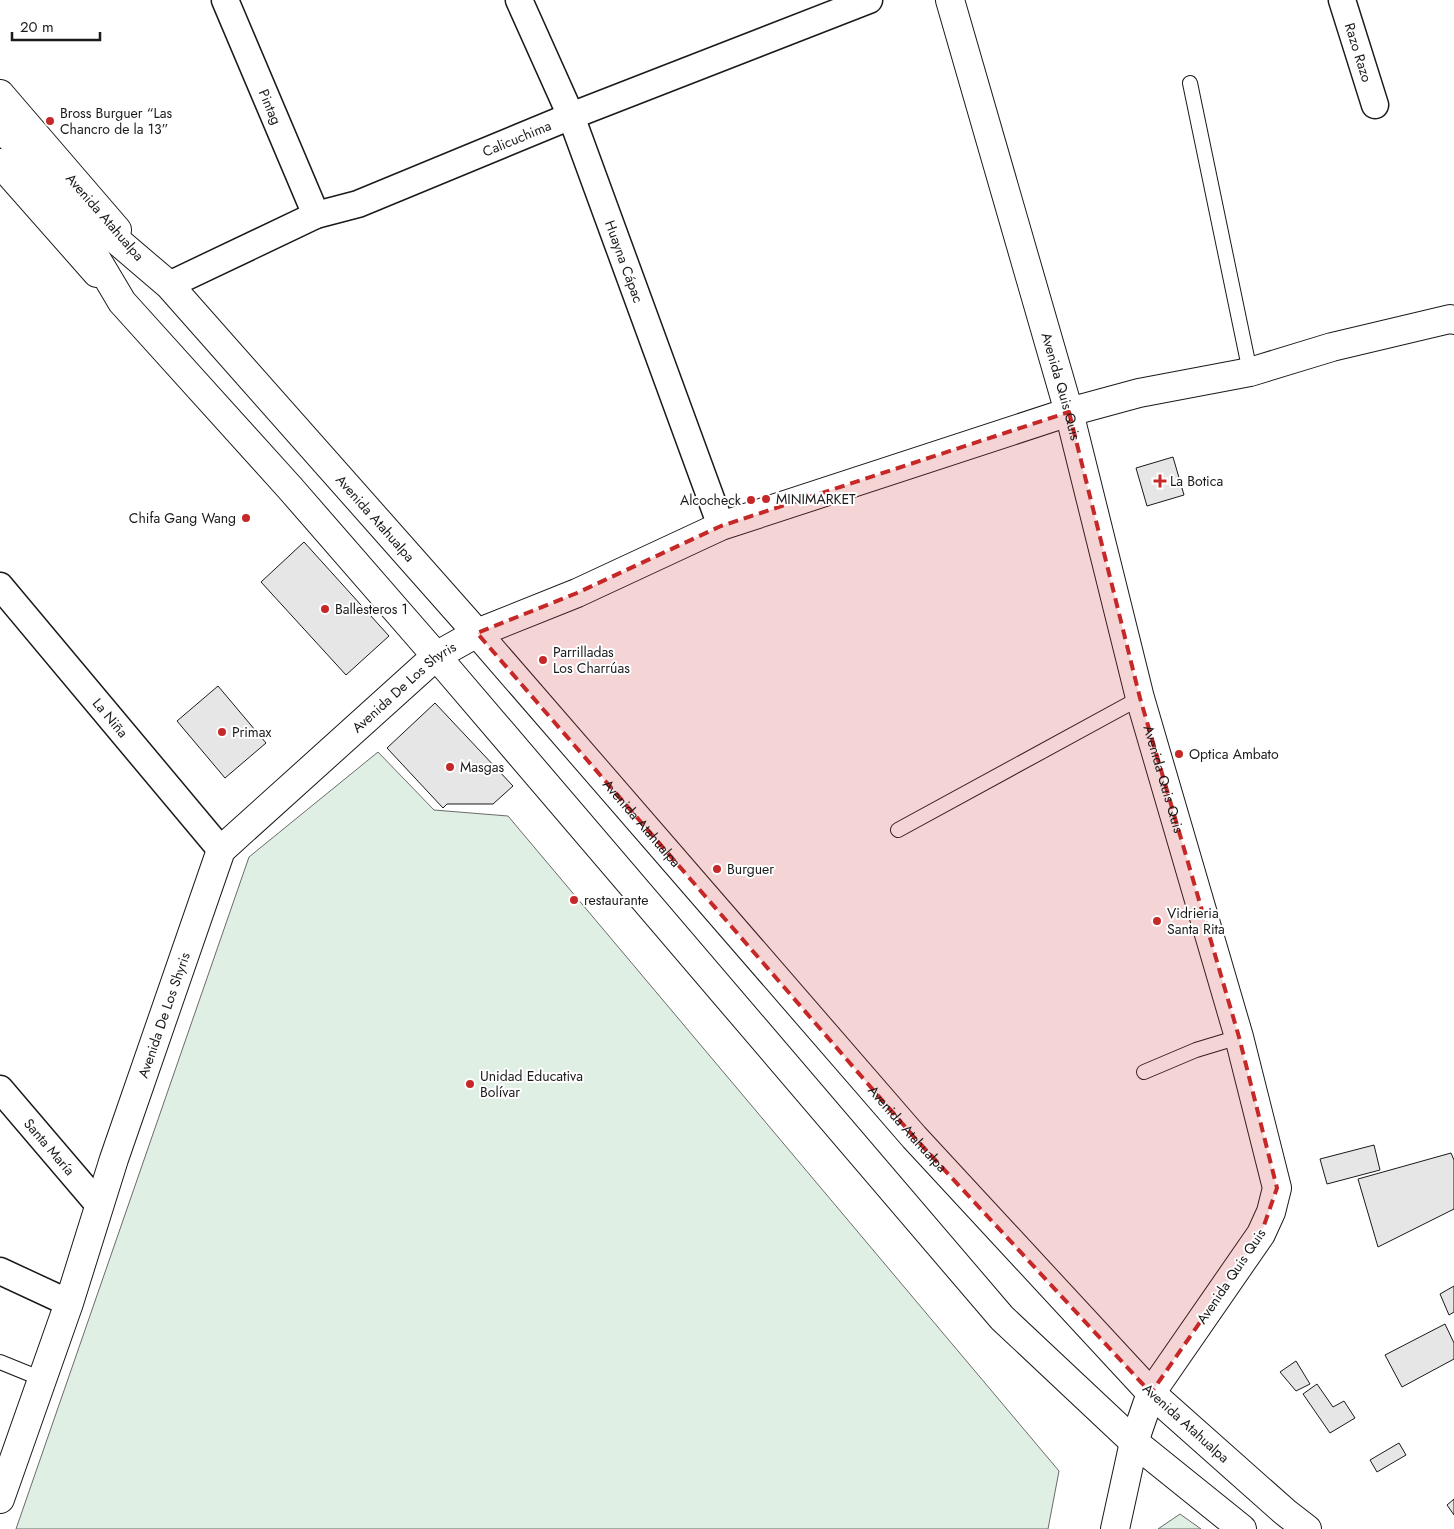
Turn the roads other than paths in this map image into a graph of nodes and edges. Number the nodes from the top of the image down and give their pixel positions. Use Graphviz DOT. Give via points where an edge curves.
graph roads {
  1 [pos="225,0"];
  2 [pos="519,0"];
  3 [pos="869,0"];
  4 [pos="950,0"];
  5 [pos="1342,0"];
  6 [pos="1190,83"];
  7 [pos="0,94"];
  8 [pos="1375,105"];
  9 [pos="571,116"];
  10 [pos="0,126"];
  11 [pos="0,163"];
  12 [pos="54,187"];
  13 [pos="316,215"];
  14 [pos="160,277"];
  15 [pos="122,302"];
  16 [pos="1454,320"];
  17 [pos="1250,372"];
  18 [pos="1070,412"];
  19 [pos="722,526"];
  20 [pos="0,586"];
  21 [pos="477,633"];
  22 [pos="436,656"];
  23 [pos="1140,698"];
  24 [pos="898,830"];
  25 [pos="221,850"];
  26 [pos="1239,1037"];
  27 [pos="1144,1072"];
  28 [pos="0,1089"];
  29 [pos="99,1205"];
  30 [pos="0,1271"];
  31 [pos="69,1303"];
  32 [pos="0,1362"];
  33 [pos="42,1379"];
  34 [pos="1151,1393"];
  35 [pos="1134,1442"];
  36 [pos="0,1499"];
  37 [pos="1115,1529"];
  38 [pos="1242,1529"];
  39 [pos="1307,1529"];
  1 -- 13 [label="street, Pintag"];
  2 -- 9 [label="street, Huayna Cápac"];
  3 -- 9 [label="street, Calicuchima"];
  4 -- 18 [label="main road, Avenida Quis Quis"];
  5 -- 8 [label="street, Razo Razo"];
  6 -- 17 [label="lane"];
  7 -- 14 [label="main road, Avenida Atahualpa"];
  9 -- 13 [label="street, Calicuchima" via="358,204"];
  9 -- 19 [label="street, Huayna Cápac"];
  10 -- 12 [label="main road"];
  11 -- 15 [label="main road"];
  12 -- 14 [label="main road"];
  12 -- 15 [label="main road"];
  13 -- 14 [label="street, Calicuchima"];
  14 -- 21 [label="main road, Avenida Atahualpa"];
  15 -- 22 [label="main road"];
  16 -- 17 [label="main road, Avenida De Los Shyris" via="1332,347"];
  17 -- 18 [label="main road, Avenida De Los Shyris" via="1139,393"];
  18 -- 19 [label="main road, Avenida De Los Shyris"];
  18 -- 23 [label="main road, Avenida Quis Quis"];
  19 -- 21 [label="main road, Avenida De Los Shyris" via="577,593"];
  20 -- 25 [label="street, La Niña"];
  21 -- 22 [label="main road, Avenida De Los Shyris"];
  21 -- 34 [label="main road, Avenida Atahualpa" via="914,1137"];
  22 -- 25 [label="main road, Avenida De Los Shyris"];
  22 -- 35 [label="main road" via="1002,1318"];
  23 -- 24 [label="lane"];
  23 -- 26 [label="main road, Avenida Quis Quis"];
  25 -- 29 [label="main road, Avenida De Los Shyris"];
  26 -- 27 [label="lane" via="1196,1050"];
  26 -- 34 [label="main road, Avenida Quis Quis" via="1277,1188 1261,1234"];
  28 -- 29 [label="street, Santa María"];
  29 -- 31 [label="main road, Avenida De Los Shyris"];
  30 -- 31 [label="street"];
  31 -- 33 [label="main road, Avenida De Los Shyris"];
  32 -- 33 [label="lane"];
  33 -- 36 [label="main road, Avenida De Los Shyris"];
  34 -- 35 [label="main road, Avenida Quis Quis"];
  34 -- 39 [label="main road, Avenida Atahualpa"];
  35 -- 37 [label="main road, Avenida Quis Quis"];
  35 -- 38 [label="main road"];
}
